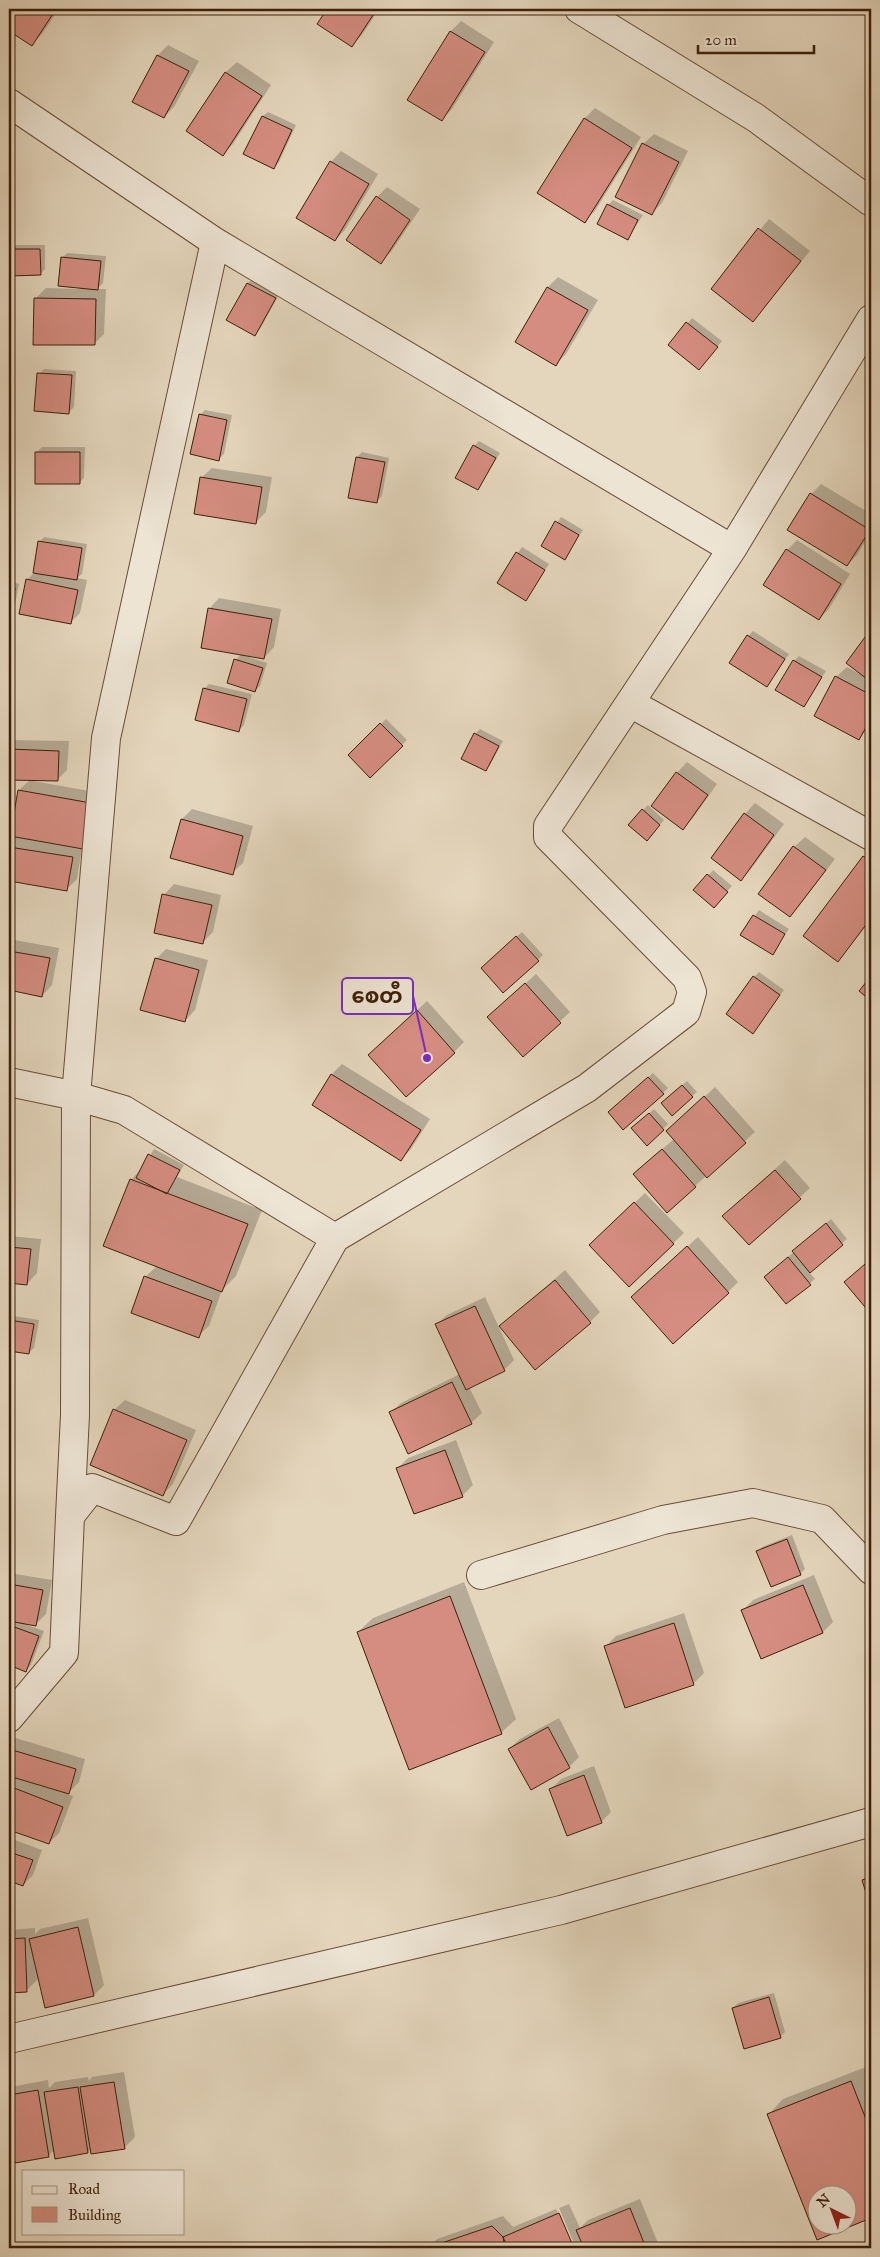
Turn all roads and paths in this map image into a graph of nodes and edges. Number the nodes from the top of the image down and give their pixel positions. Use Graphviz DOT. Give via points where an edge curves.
graph roads {
  1 [pos="580,9"];
  2 [pos="9,103"];
  3 [pos="871,202"];
  4 [pos="214,242"];
  5 [pos="871,319"];
  6 [pos="732,550"];
  7 [pos="630,703"];
  8 [pos="871,836"];
  9 [pos="9,1082"];
  10 [pos="76,1096"];
  11 [pos="335,1238"];
  12 [pos="70,1516"];
  13 [pos="871,1570"];
  14 [pos="482,1575"];
  15 [pos="9,1718"];
  16 [pos="871,1822"];
  17 [pos="9,2040"];
  1 -- 3 [label="street" via="756,118"];
  2 -- 4 [label="street"];
  4 -- 6 [label="street"];
  4 -- 10 [label="street" via="106,738"];
  5 -- 6 [label="street"];
  6 -- 7 [label="street"];
  7 -- 8 [label="street"];
  7 -- 11 [label="street" via="548,826 548,837 687,978 692,992 686,1012 586,1088"];
  9 -- 10 [label="street"];
  10 -- 11 [label="street" via="124,1110"];
  10 -- 12 [label="street" via="75,1416"];
  11 -- 12 [label="street" via="176,1521 92,1488"];
  12 -- 15 [label="street" via="64,1653"];
  13 -- 14 [label="street" via="822,1519 753,1504 663,1520"];
  16 -- 17 [label="street" via="561,1910"];
}
